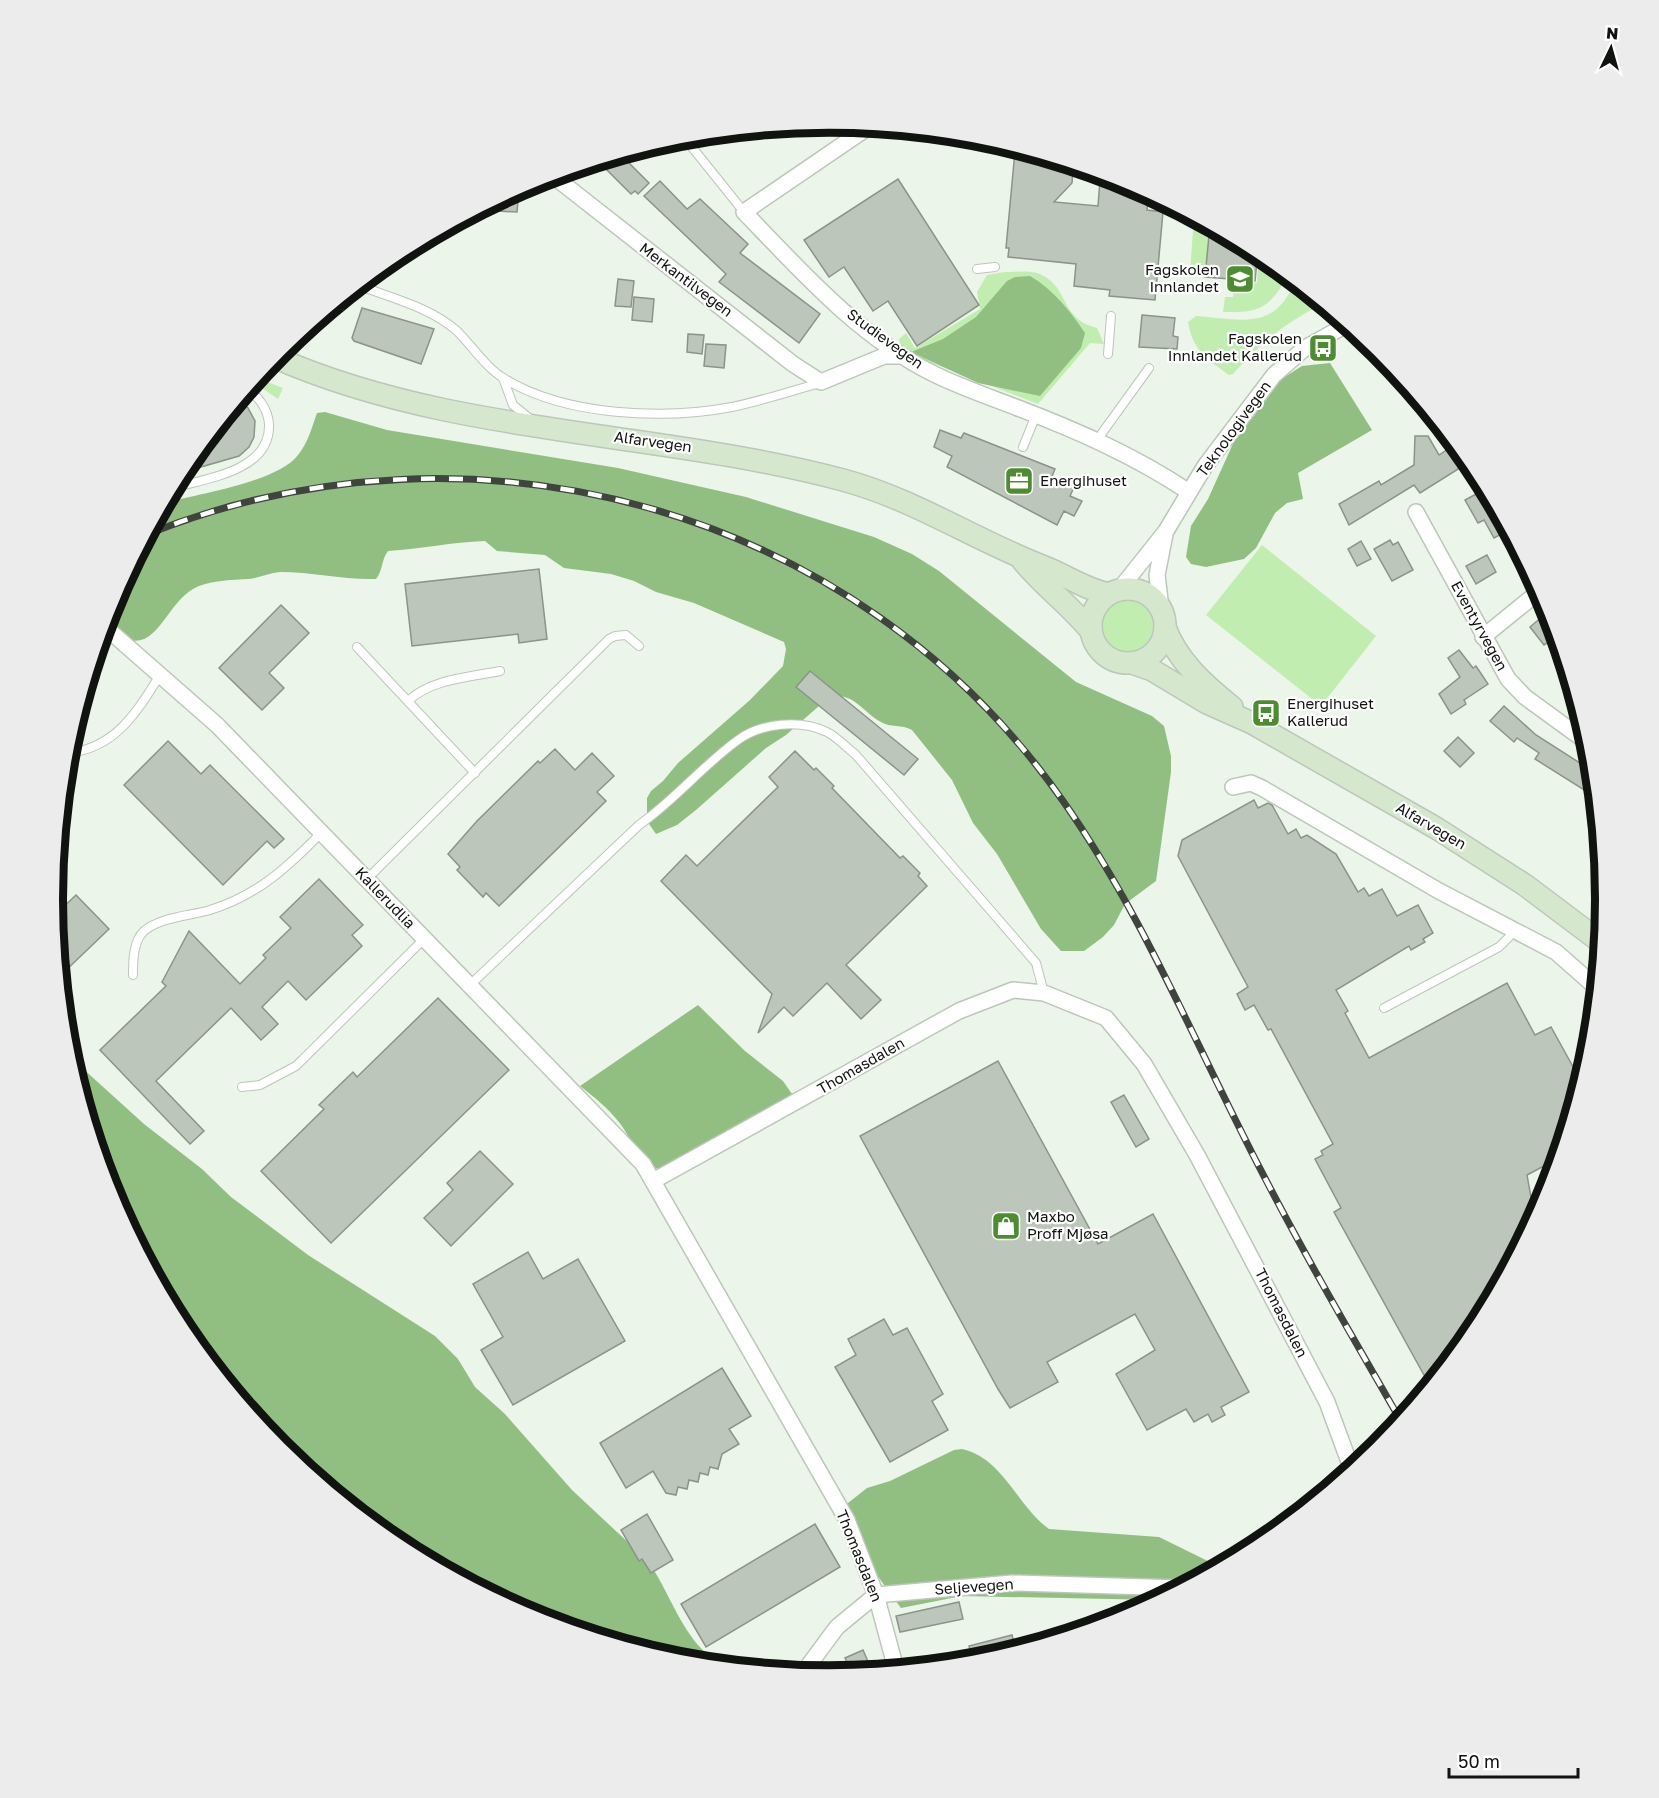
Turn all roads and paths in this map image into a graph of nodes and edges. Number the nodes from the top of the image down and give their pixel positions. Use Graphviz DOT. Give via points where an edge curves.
graph roads {
  1 [pos="859,134"];
  2 [pos="690,145"];
  3 [pos="560,182"];
  4 [pos="744,212"];
  5 [pos="994,267"];
  6 [pos="976,269"];
  7 [pos="367,288"];
  8 [pos="1111,316"];
  9 [pos="1340,328"];
  10 [pos="1108,354"];
  11 [pos="903,356"];
  12 [pos="284,361"];
  13 [pos="1149,368"];
  14 [pos="503,378"];
  15 [pos="821,382"];
  16 [pos="253,394"];
  17 [pos="1036,415"];
  18 [pos="538,426"];
  19 [pos="1097,440"];
  20 [pos="1023,447"];
  21 [pos="185,484"];
  22 [pos="1189,492"];
  23 [pos="1416,512"];
  24 [pos="1166,531"];
  25 [pos="1022,559"];
  26 [pos="1114,592"];
  27 [pos="1534,596"];
  28 [pos="1163,618"];
  29 [pos="111,632"];
  30 [pos="1091,632"];
  31 [pos="1484,637"];
  32 [pos="639,646"];
  33 [pos="357,647"];
  34 [pos="1132,663"];
  35 [pos="500,671"];
  36 [pos="160,675"];
  37 [pos="408,701"];
  38 [pos="1252,723"];
  39 [pos="1578,735"];
  40 [pos="78,750"];
  41 [pos="475,773"];
  42 [pos="1233,787"];
  43 [pos="322,832"];
  44 [pos="367,879"];
  45 [pos="1515,931"];
  46 [pos="1594,938"];
  47 [pos="424,939"];
  48 [pos="133,975"];
  49 [pos="1591,983"];
  50 [pos="470,985"];
  51 [pos="1044,993"];
  52 [pos="1384,1008"];
  53 [pos="242,1087"];
  54 [pos="653,1182"];
  55 [pos="1349,1462"];
  56 [pos="1166,1588"];
  57 [pos="876,1595"];
  58 [pos="894,1663"];
  59 [pos="808,1665"];
  1 -- 4 [label="street"];
  2 -- 4 [label="lane"];
  3 -- 15 [label="street, Merkantilvegen"];
  4 -- 11 [label="street, Studievegen" via="858,324"];
  5 -- 6 [label="lane"];
  7 -- 14 [label="lane" via="439,318"];
  8 -- 10 [label="lane"];
  9 -- 22 [label="street, Teknologivegen" via="1305,348 1274,375"];
  11 -- 15 [label="street" via="885,356"];
  11 -- 17 [label="street, Studievegen" via="934,374"];
  12 -- 18 [label="main road, Alfarvegen" via="407,402"];
  13 -- 19 [label="lane"];
  14 -- 15 [label="lane" via="567,403 653,413 733,407"];
  14 -- 18 [label="lane" via="513,405"];
  16 -- 21 [label="lane" via="260,400 269,421 269,433 259,454 239,468"];
  17 -- 19 [label="street, Studievegen"];
  17 -- 20 [label="lane"];
  18 -- 25 [label="main road, Alfarvegen" via="743,457 847,481 930,512"];
  19 -- 22 [label="street, Studievegen" via="1148,465"];
  22 -- 24 [label="street, Teknologivegen"];
  23 -- 31 [label="street, Eventyrvegen"];
  24 -- 26 [label="street, Teknologivegen"];
  24 -- 28 [label="street, Teknologivegen" via="1156,576"];
  25 -- 26 [label="main road, Alfarvegen" via="1093,591"];
  25 -- 30 [label="main road, Alfarvegen"];
  26 -- 28 [label="main road" via="1143,592 1154,599"];
  26 -- 30 [label="main road" via="1098,604"];
  27 -- 31 [label="street"];
  28 -- 34 [label="main road" via="1163,640 1156,651"];
  28 -- 38 [label="main road, Alfarvegen" via="1172,645 1188,666"];
  29 -- 36 [label="street, Kallerudlia"];
  30 -- 34 [label="main road" via="1105,656"];
  31 -- 39 [label="street, Eventyrvegen" via="1508,679"];
  32 -- 41 [label="lane" via="626,635 609,639"];
  33 -- 37 [label="lane"];
  34 -- 38 [label="main road, Alfarvegen"];
  35 -- 37 [label="lane" via="442,682 416,693"];
  36 -- 40 [label="lane" via="133,717 108,741"];
  36 -- 43 [label="street, Kallerudlia" via="217,725"];
  37 -- 41 [label="lane"];
  38 -- 46 [label="main road, Alfarvegen" via="1480,855"];
  41 -- 44 [label="lane"];
  42 -- 45 [label="street" via="1251,783 1262,788"];
  43 -- 44 [label="street, Kallerudlia"];
  43 -- 48 [label="lane" via="281,873 253,891 212,910 144,931 138,940"];
  44 -- 47 [label="street, Kallerudlia"];
  45 -- 49 [label="street" via="1556,952"];
  45 -- 52 [label="lane" via="1499,947"];
  47 -- 50 [label="street, Kallerudlia"];
  47 -- 53 [label="lane" via="296,1066 260,1085"];
  50 -- 51 [label="lane" via="639,825 664,808 738,740 765,726 796,725 826,732 856,755 1036,963"];
  50 -- 54 [label="street, Kallerudlia" via="642,1164"];
  51 -- 54 [label="street, Thomasdalen" via="1013,990 958,1011"];
  51 -- 55 [label="street, Thomasdalen" via="1106,1018 1143,1064 1288,1324 1327,1402"];
  54 -- 57 [label="street, Thomasdalen" via="847,1521"];
  56 -- 57 [label="street, Seljevegen" via="1012,1583"];
  57 -- 58 [label="street, Thomasdalen"];
  57 -- 59 [label="street" via="837,1627"];
}
